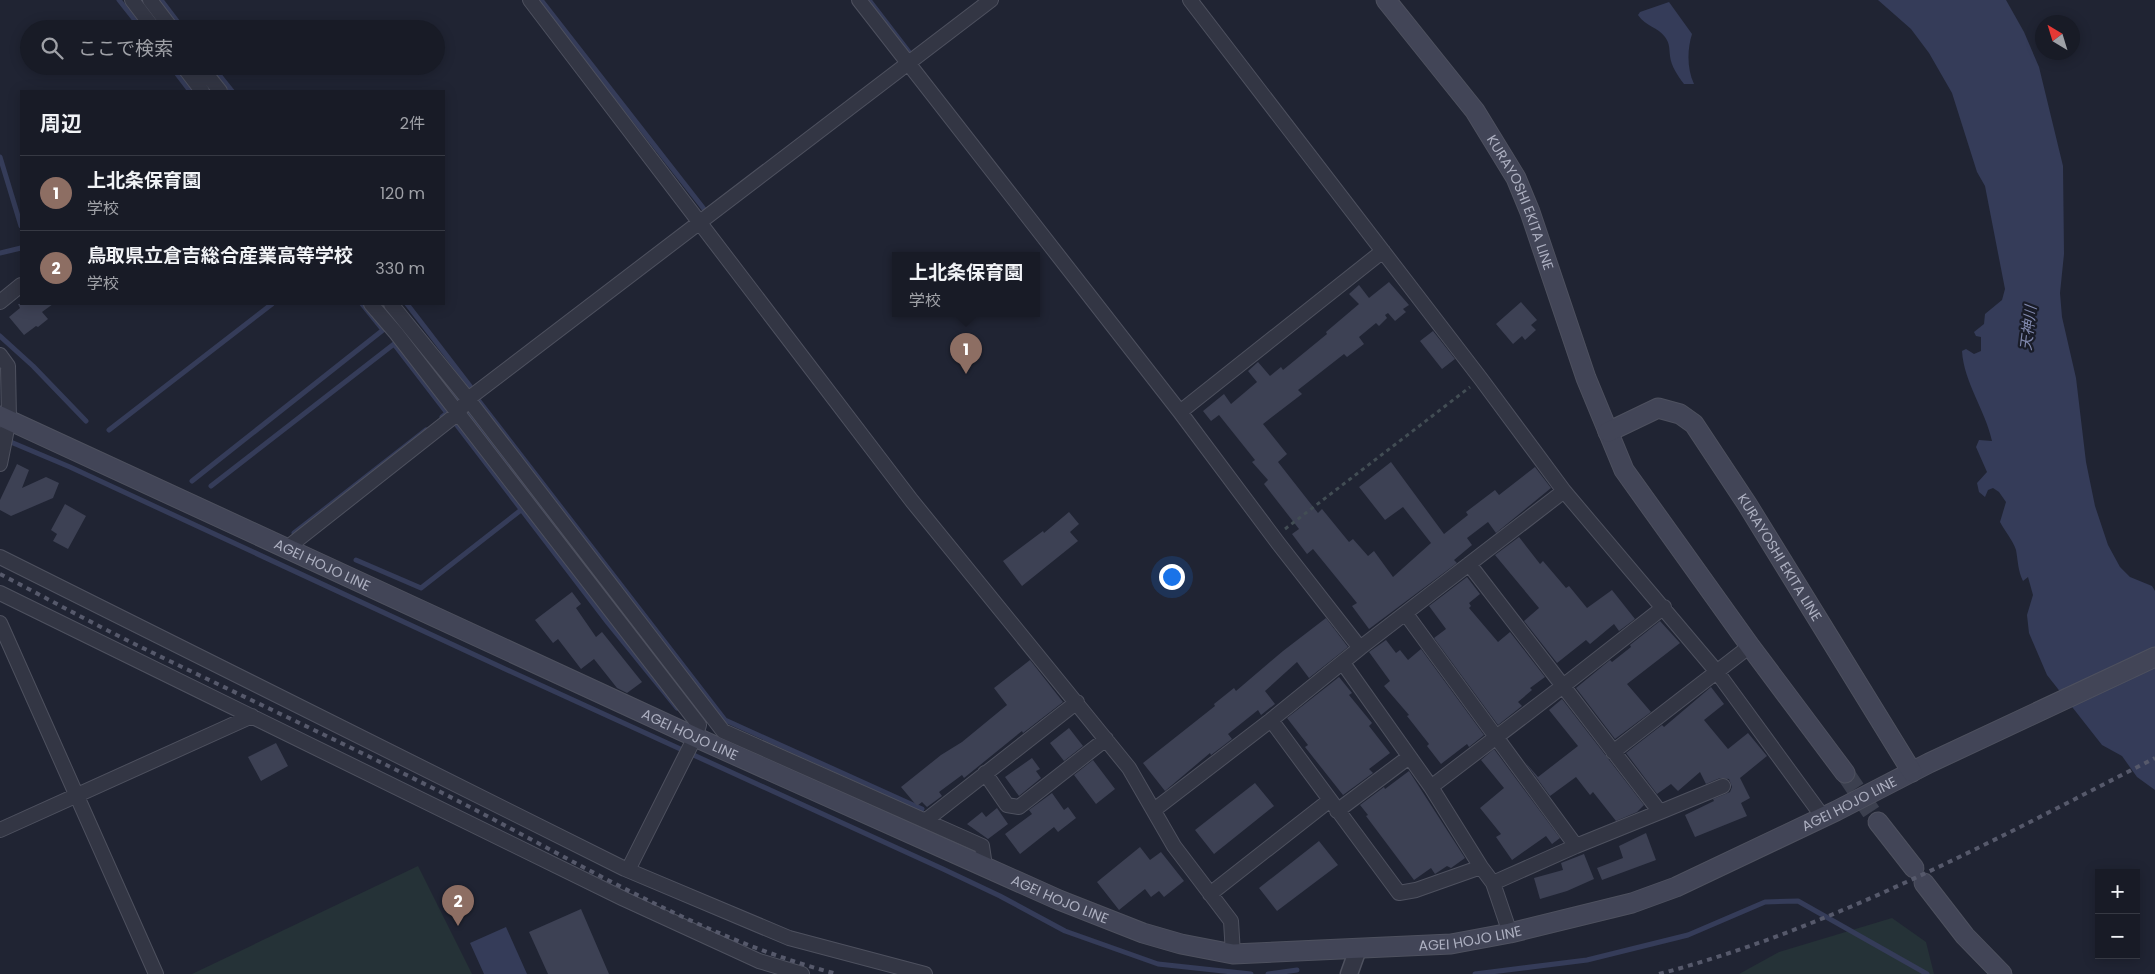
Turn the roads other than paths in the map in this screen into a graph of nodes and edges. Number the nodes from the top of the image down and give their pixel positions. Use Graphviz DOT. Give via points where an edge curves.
graph roads {
  1 [pos="132,0"];
  2 [pos="150,0"];
  3 [pos="530,0"];
  4 [pos="859,0"];
  5 [pos="990,0"];
  6 [pos="1190,0"];
  7 [pos="1386,0"];
  8 [pos="147,20"];
  9 [pos="165,20"];
  10 [pos="908,63"];
  11 [pos="190,75"];
  12 [pos="207,75"];
  13 [pos="201,90"];
  14 [pos="219,90"];
  15 [pos="700,221"];
  16 [pos="1383,251"];
  17 [pos="20,286"];
  18 [pos="0,302"];
  19 [pos="372,305"];
  20 [pos="392,305"];
  21 [pos="0,355"];
  22 [pos="468,399"];
  23 [pos="1180,412"];
  24 [pos="457,414"];
  25 [pos="4,418"];
  26 [pos="1608,432"];
  27 [pos="0,464"];
  28 [pos="1564,491"];
  29 [pos="287,548"];
  30 [pos="0,557"];
  31 [pos="1470,564"];
  32 [pos="0,593"];
  33 [pos="1664,607"];
  34 [pos="1406,614"];
  35 [pos="0,623"];
  36 [pos="1750,646"];
  37 [pos="1360,648"];
  38 [pos="2155,657"];
  39 [pos="1343,663"];
  40 [pos="1718,672"];
  41 [pos="1563,686"];
  42 [pos="1077,702"];
  43 [pos="252,716"];
  44 [pos="1270,720"];
  45 [pos="716,721"];
  46 [pos="697,731"];
  47 [pos="1497,736"];
  48 [pos="1106,739"];
  49 [pos="1613,752"];
  50 [pos="1410,757"];
  51 [pos="1912,772"];
  52 [pos="985,773"];
  53 [pos="1844,773"];
  54 [pos="1723,786"];
  55 [pos="1432,787"];
  56 [pos="77,796"];
  57 [pos="1333,806"];
  58 [pos="1154,810"];
  59 [pos="1660,812"];
  60 [pos="1823,817"];
  61 [pos="925,821"];
  62 [pos="1878,822"];
  63 [pos="0,830"];
  64 [pos="1576,846"];
  65 [pos="985,866"];
  66 [pos="1481,867"];
  67 [pos="628,870"];
  68 [pos="1493,883"];
  69 [pos="1210,894"];
  70 [pos="1510,932"];
  71 [pos="1358,948"];
  72 [pos="1234,954"];
  73 [pos="766,968"];
  74 [pos="156,974"];
  75 [pos="802,974"];
  76 [pos="925,974"];
  77 [pos="1349,974"];
  78 [pos="2002,974"];
  1 -- 8 [label="street"];
  2 -- 9 [label="street"];
  3 -- 15 [label="street"];
  4 -- 10 [label="street"];
  5 -- 10 [label="street"];
  6 -- 16 [label="street"];
  7 -- 26 [label="main road, KURAYOSHI EKITA LINE" via="1475,110 1516,178"];
  10 -- 15 [label="street"];
  10 -- 23 [label="street"];
  11 -- 13 [label="street"];
  12 -- 14 [label="street"];
  15 -- 22 [label="street"];
  15 -- 42 [label="street" via="912,500"];
  16 -- 23 [label="street"];
  16 -- 28 [label="street"];
  17 -- 18 [label="street"];
  19 -- 24 [label="street"];
  20 -- 22 [label="street"];
  21 -- 25 [label="street" via="8,366"];
  22 -- 24 [label="street"];
  22 -- 45 [label="street"];
  23 -- 37 [label="street"];
  24 -- 29 [label="street"];
  24 -- 46 [label="street"];
  25 -- 27 [label="street"];
  25 -- 29 [label="main road, AGEI HOJO LINE"];
  26 -- 36 [label="main road, KURAYOSHI EKITA LINE" via="1624,470"];
  26 -- 51 [label="main road, KURAYOSHI EKITA LINE" via="1658,408 1680,414 1694,424"];
  28 -- 31 [label="street"];
  28 -- 33 [label="street"];
  29 -- 46 [label="main road, AGEI HOJO LINE"];
  30 -- 67 [label="street"];
  31 -- 34 [label="street"];
  31 -- 41 [label="street"];
  32 -- 43 [label="street"];
  33 -- 40 [label="street"];
  33 -- 41 [label="street"];
  34 -- 37 [label="street"];
  34 -- 47 [label="street"];
  35 -- 56 [label="street"];
  36 -- 40 [label="street"];
  36 -- 53 [label="main road, KURAYOSHI EKITA LINE"];
  37 -- 39 [label="street"];
  38 -- 51 [label="main road, AGEI HOJO LINE"];
  39 -- 44 [label="street"];
  39 -- 50 [label="street"];
  40 -- 49 [label="street"];
  40 -- 60 [label="street"];
  41 -- 47 [label="street"];
  41 -- 49 [label="street"];
  42 -- 48 [label="street"];
  42 -- 52 [label="street"];
  43 -- 56 [label="street"];
  43 -- 73 [label="street"];
  44 -- 57 [label="street"];
  44 -- 58 [label="street"];
  45 -- 46 [label="street"];
  45 -- 61 [label="street" via="723,731"];
  46 -- 65 [label="main road, AGEI HOJO LINE"];
  46 -- 67 [label="street"];
  47 -- 55 [label="street"];
  47 -- 64 [label="street"];
  48 -- 52 [label="street" via="1019,807 1007,805"];
  48 -- 58 [label="street" via="1129,768"];
  49 -- 59 [label="street"];
  50 -- 55 [label="street"];
  50 -- 57 [label="street"];
  51 -- 60 [label="main road, AGEI HOJO LINE"];
  52 -- 61 [label="street"];
  54 -- 59 [label="street"];
  55 -- 66 [label="street"];
  56 -- 63 [label="street"];
  56 -- 74 [label="street"];
  57 -- 66 [label="street" via="1399,894"];
  57 -- 69 [label="street"];
  58 -- 69 [label="street" via="1174,846"];
  59 -- 64 [label="street"];
  60 -- 70 [label="main road, AGEI HOJO LINE" via="1676,887 1632,903"];
  61 -- 65 [label="street" via="982,846"];
  62 -- 78 [label="main road" via="1965,936"];
  64 -- 68 [label="street"];
  65 -- 72 [label="main road, AGEI HOJO LINE" via="1134,930 1181,944"];
  66 -- 68 [label="street"];
  67 -- 76 [label="street" via="789,938"];
  68 -- 70 [label="street"];
  69 -- 72 [label="street" via="1231,922"];
  70 -- 71 [label="main road, AGEI HOJO LINE" via="1451,944"];
  71 -- 72 [label="main road, AGEI HOJO LINE"];
  71 -- 77 [label="street"];
  73 -- 75 [label="street"];
}
